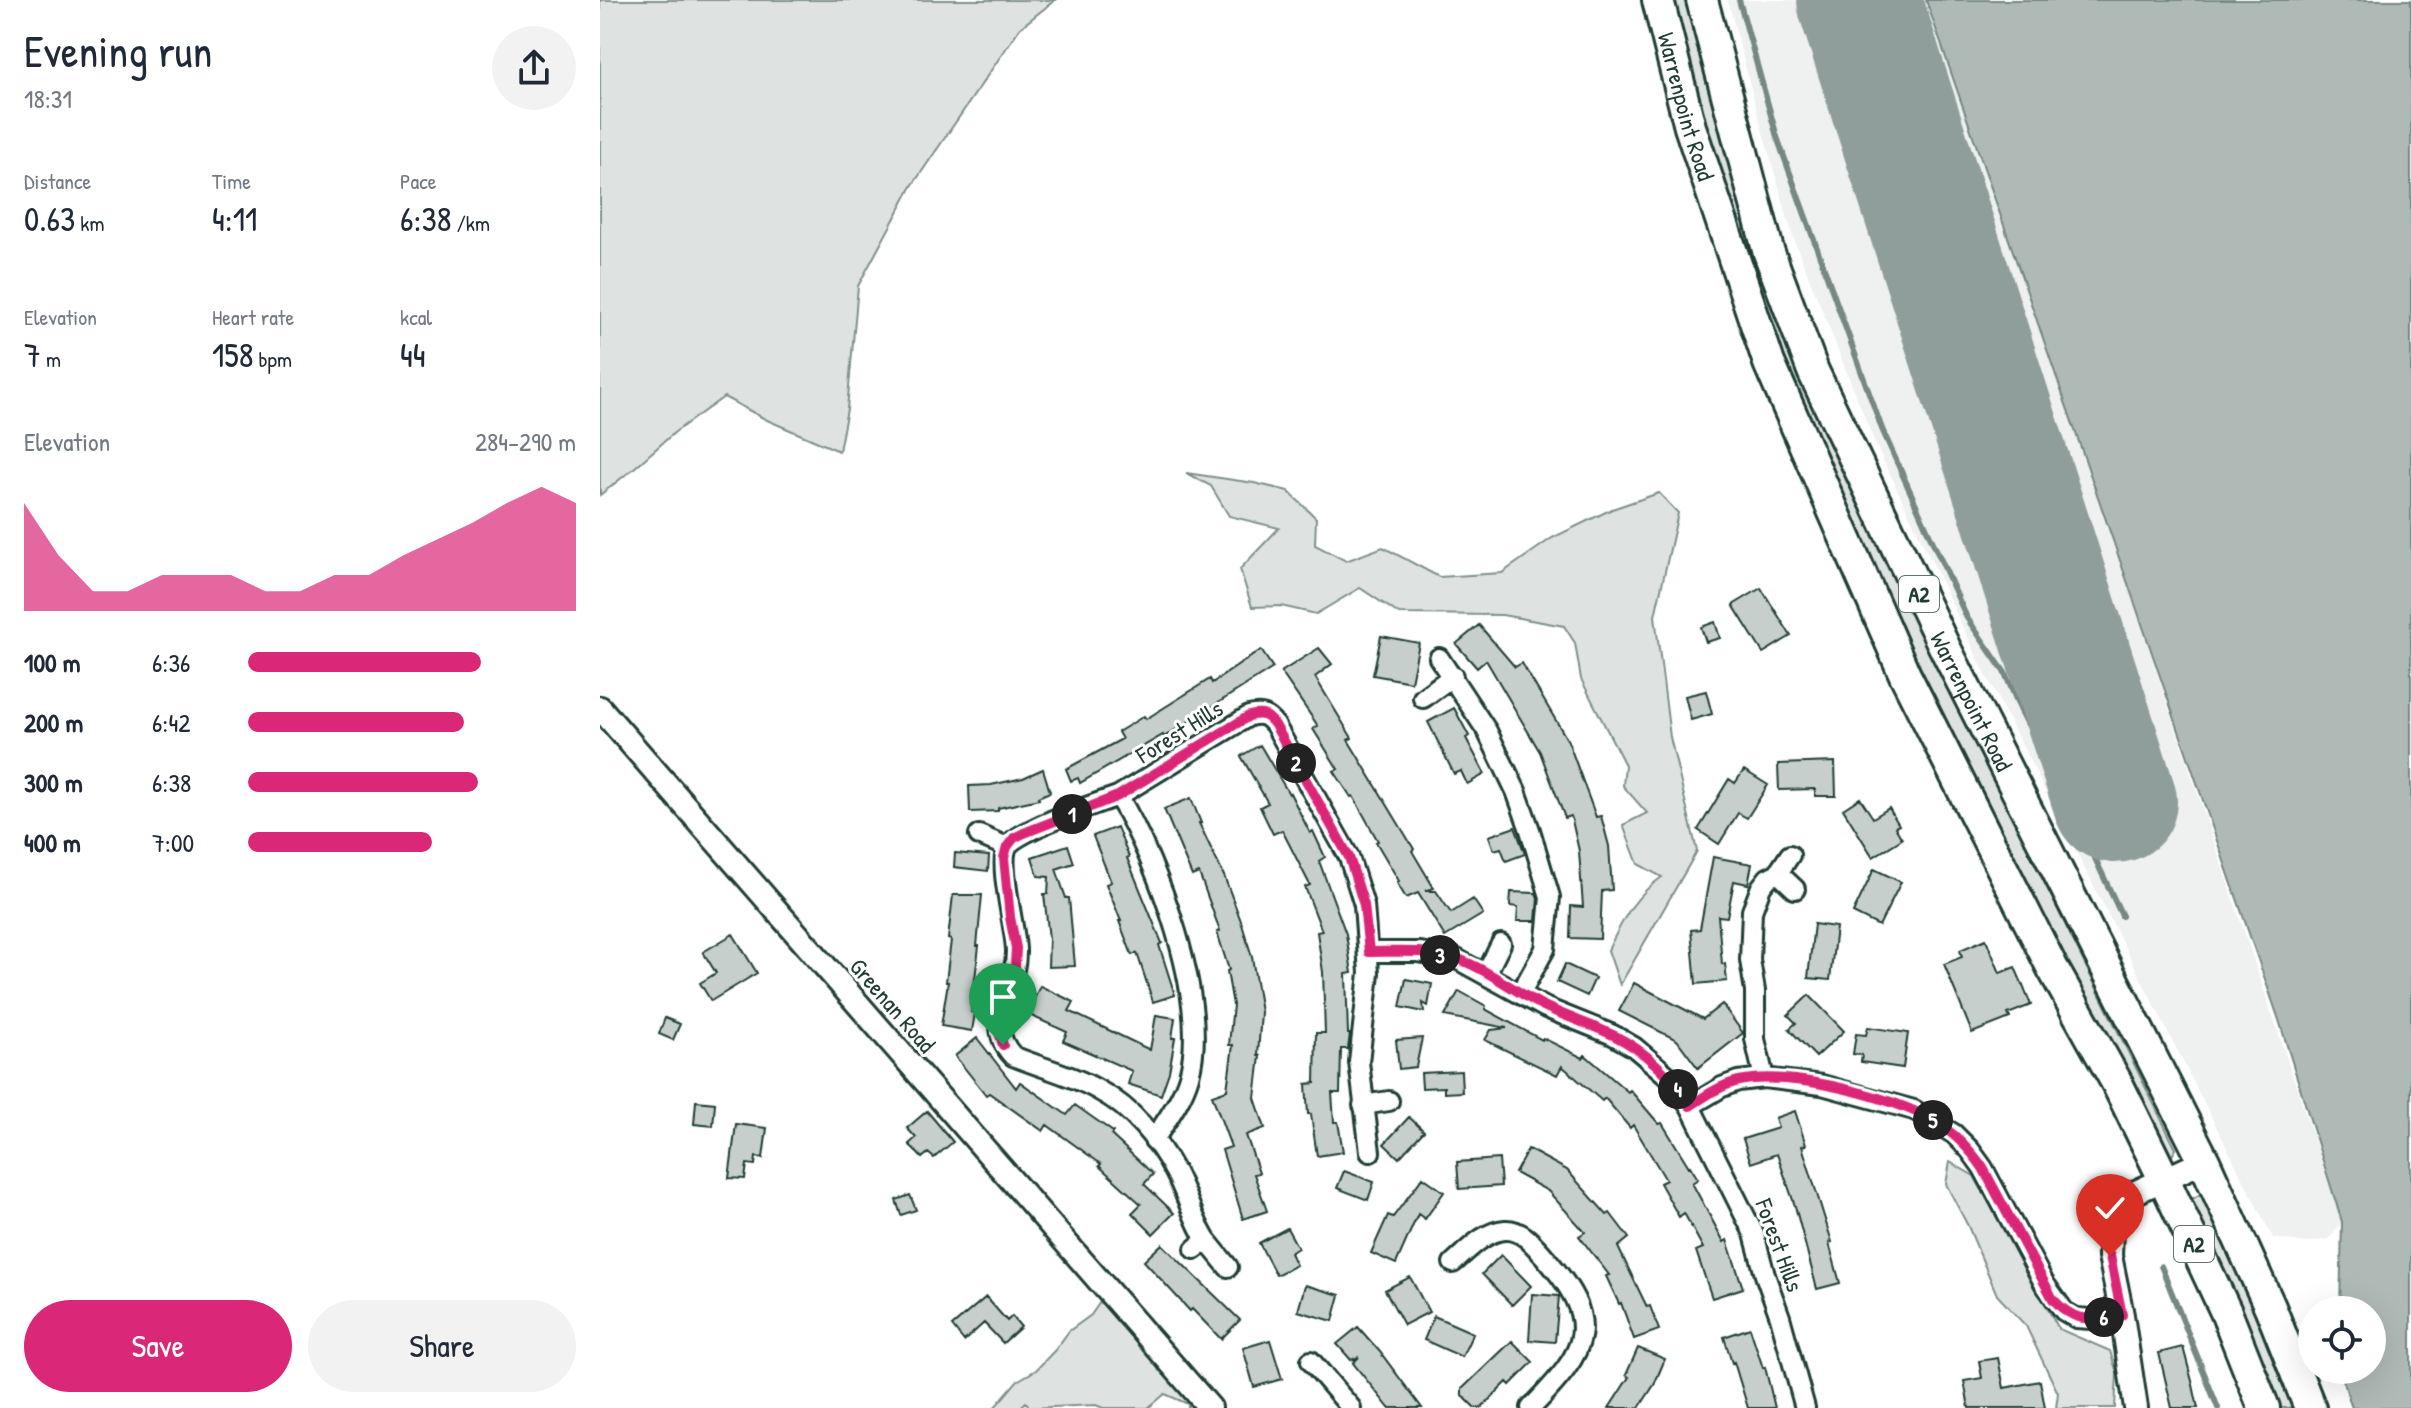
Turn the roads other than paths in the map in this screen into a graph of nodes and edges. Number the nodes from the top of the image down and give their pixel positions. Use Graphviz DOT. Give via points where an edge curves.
graph roads {
  1 [pos="1658,0"];
  2 [pos="1702,0"];
  3 [pos="1439,658"];
  4 [pos="1453,676"];
  5 [pos="1423,698"];
  6 [pos="600,708"];
  7 [pos="1118,796"];
  8 [pos="979,835"];
  9 [pos="1007,847"];
  10 [pos="1790,855"];
  11 [pos="1778,873"];
  12 [pos="1795,889"];
  13 [pos="1501,944"];
  14 [pos="1369,952"];
  15 [pos="1486,974"];
  16 [pos="1520,994"];
  17 [pos="1764,1078"];
  18 [pos="1389,1101"];
  19 [pos="1363,1105"];
  20 [pos="1690,1106"];
  21 [pos="1154,1140"];
  22 [pos="1370,1152"];
  23 [pos="2204,1161"];
  24 [pos="2164,1179"];
  25 [pos="1453,1263"];
  26 [pos="1228,1267"];
  27 [pos="2122,1315"];
  28 [pos="1311,1361"];
  29 [pos="1210,1408"];
  30 [pos="1351,1408"];
  31 [pos="1531,1408"];
  32 [pos="1805,1408"];
  33 [pos="2136,1408"];
  34 [pos="2264,1408"];
  35 [pos="2310,1408"];
  1 -- 24 [label="highway, Warrenpoint Road / A2" via="1690,127 1769,363 1905,675"];
  2 -- 23 [label="highway, Warrenpoint Road / A2" via="1768,250 1813,371 1944,646"];
  3 -- 4 [label="street"];
  4 -- 5 [label="street"];
  4 -- 16 [label="street" via="1516,791 1550,897 1545,949"];
  6 -- 29 [label="street, Greenan Road"];
  7 -- 9 [label="street, Forest Hills" via="1024,833"];
  7 -- 14 [label="street, Forest Hills" via="1249,716 1269,716 1349,857 1364,905"];
  7 -- 21 [label="street" via="1169,912 1193,1014 1189,1076"];
  8 -- 9 [label="street"];
  9 -- 21 [label="street" via="1016,948 1000,1017 1003,1045 1013,1056 1112,1097"];
  10 -- 11 [label="street"];
  11 -- 12 [label="street"];
  11 -- 17 [label="street" via="1761,887 1750,926 1755,1039"];
  13 -- 15 [label="street"];
  14 -- 15 [label="street, Forest Hills" via="1453,957"];
  14 -- 19 [label="street" via="1359,1062"];
  15 -- 16 [label="street, Forest Hills"];
  16 -- 20 [label="street, Forest Hills" via="1634,1047 1668,1076"];
  17 -- 20 [label="street" via="1722,1087"];
  17 -- 27 [label="street" via="1891,1102 1944,1127 1983,1168 2064,1311 2076,1318"];
  18 -- 19 [label="street"];
  19 -- 22 [label="street"];
  20 -- 32 [label="street, Forest Hills" via="1754,1234"];
  21 -- 26 [label="street" via="1181,1184 1200,1245"];
  23 -- 24 [label="street"];
  23 -- 35 [label="highway, A2"];
  24 -- 27 [label="street" via="2136,1192 2118,1210 2111,1229 2110,1256"];
  24 -- 34 [label="highway, A2"];
  25 -- 31 [label="street" via="1489,1235 1516,1231 1551,1264 1579,1304 1583,1320 1577,1350 1561,1377"];
  27 -- 33 [label="street"];
  28 -- 30 [label="street"];
}
